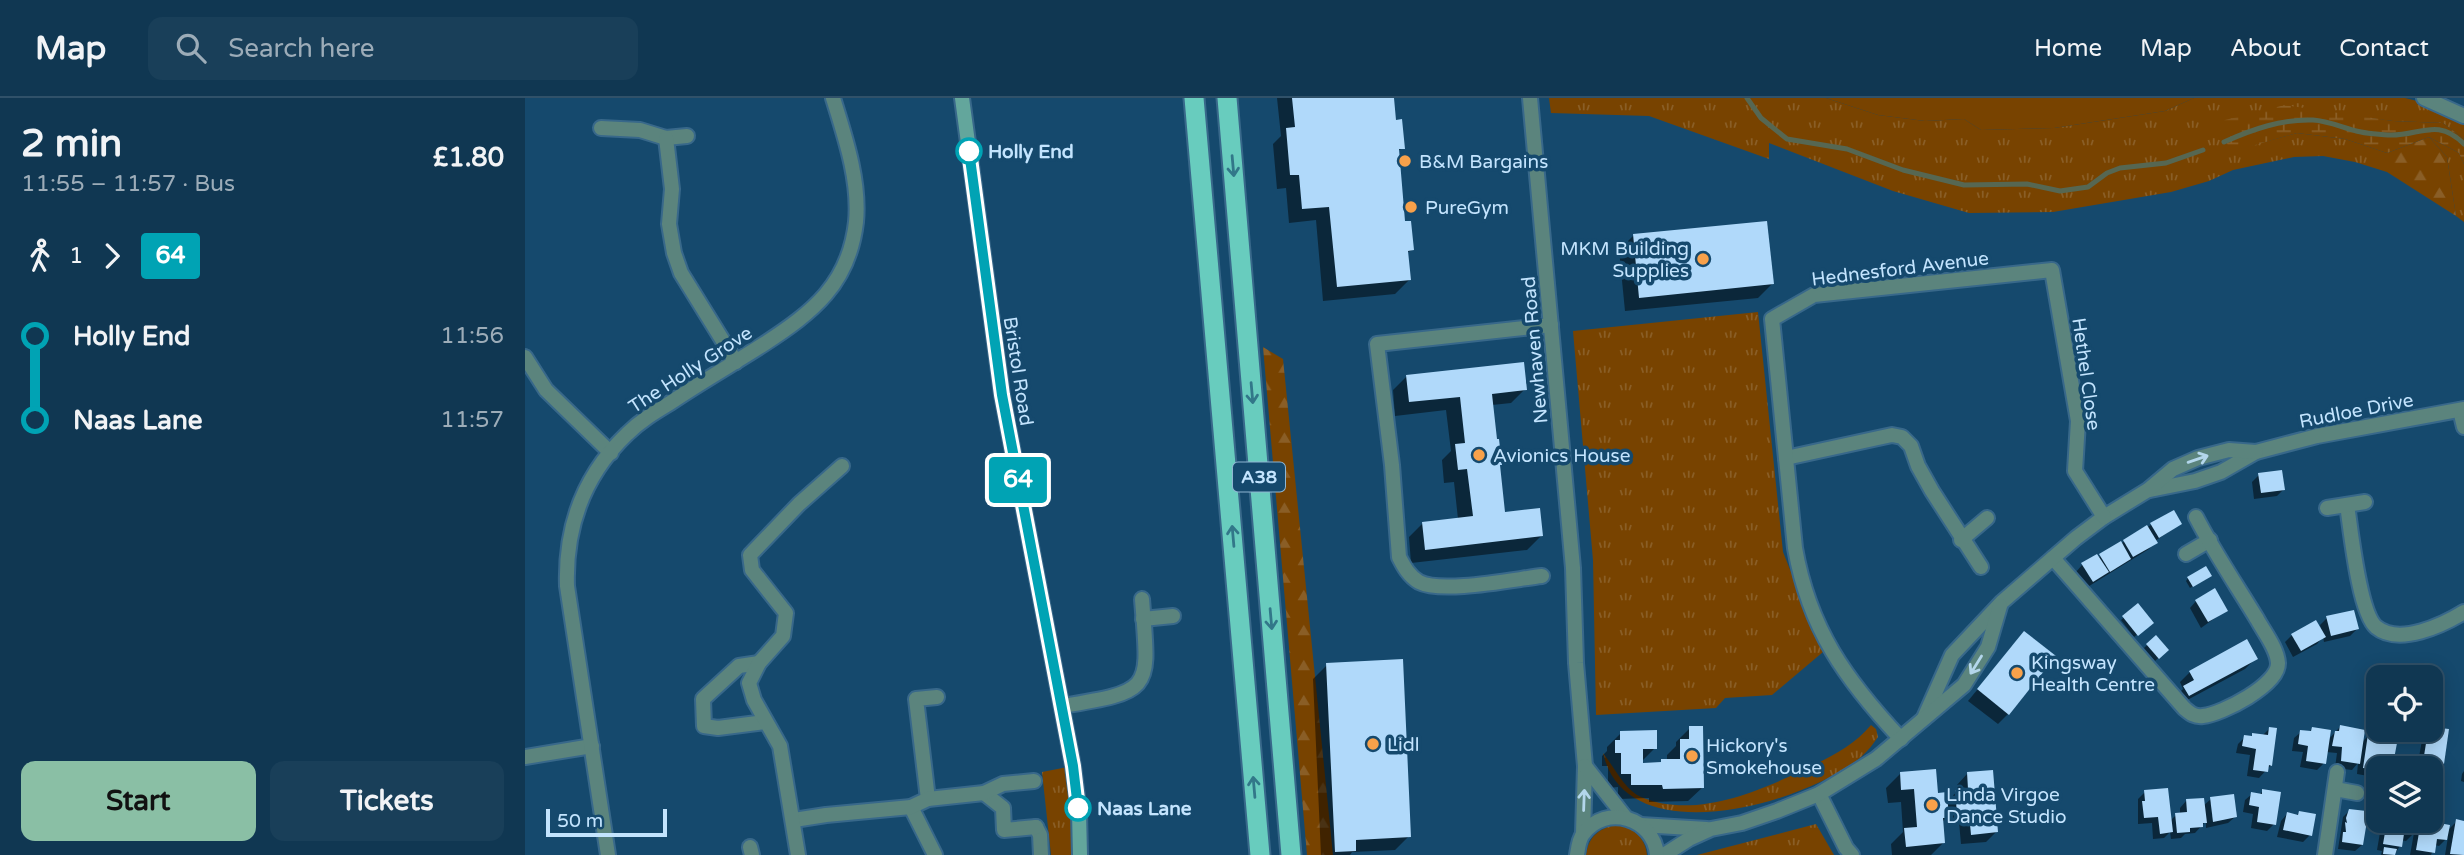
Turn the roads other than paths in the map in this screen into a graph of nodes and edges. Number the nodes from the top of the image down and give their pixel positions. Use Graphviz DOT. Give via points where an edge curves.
graph roads {
  1 [pos="833,98"];
  2 [pos="962,98"];
  3 [pos="1194,98"];
  4 [pos="1227,98"];
  5 [pos="1530,98"];
  6 [pos="2424,98"];
  7 [pos="2464,116"];
  8 [pos="601,128"];
  9 [pos="687,136"];
  10 [pos="666,138"];
  11 [pos="2052,270"];
  12 [pos="1551,325"];
  13 [pos="525,357"];
  14 [pos="736,362"];
  15 [pos="2462,409"];
  16 [pos="2464,427"];
  17 [pos="2256,452"];
  18 [pos="611,453"];
  19 [pos="1786,458"];
  20 [pos="842,466"];
  21 [pos="2148,490"];
  22 [pos="2365,502"];
  23 [pos="2347,505"];
  24 [pos="2327,508"];
  25 [pos="2104,517"];
  26 [pos="2196,517"];
  27 [pos="1987,519"];
  28 [pos="1961,540"];
  29 [pos="2210,540"];
  30 [pos="2186,554"];
  31 [pos="2053,558"];
  32 [pos="1981,567"];
  33 [pos="1542,576"];
  34 [pos="1142,599"];
  35 [pos="2002,602"];
  36 [pos="2464,612"];
  37 [pos="1174,616"];
  38 [pos="1143,619"];
  39 [pos="759,663"];
  40 [pos="937,697"];
  41 [pos="1062,706"];
  42 [pos="1924,718"];
  43 [pos="765,722"];
  44 [pos="1901,739"];
  45 [pos="592,746"];
  46 [pos="525,757"];
  47 [pos="1585,766"];
  48 [pos="2337,772"];
  49 [pos="1034,781"];
  50 [pos="2335,789"];
  51 [pos="984,793"];
  52 [pos="2357,793"];
  53 [pos="1819,794"];
  54 [pos="928,799"];
  55 [pos="911,807"];
  56 [pos="1625,817"];
  57 [pos="794,820"];
  58 [pos="1641,825"];
  59 [pos="1711,829"];
  60 [pos="1583,834"];
  61 [pos="608,855"];
  62 [pos="798,855"];
  63 [pos="935,855"];
  64 [pos="1041,855"];
  65 [pos="1080,855"];
  66 [pos="1260,855"];
  67 [pos="1291,855"];
  68 [pos="1577,855"];
  69 [pos="1657,855"];
  70 [pos="1664,855"];
  71 [pos="1851,855"];
  72 [pos="2325,855"];
  1 -- 14 [label="street, The Holly Grove" via="846,141 857,208 848,257 834,285 813,310"];
  2 -- 41 [label="main road, Bristol Road" via="1002,395"];
  66 -- 3 [label="highway, A38, one-way"];
  4 -- 67 [label="highway, A38, one-way"];
  5 -- 12 [label="street, Newhaven Road"];
  6 -- 7 [label="street"];
  8 -- 10 [label="street" via="640,130"];
  9 -- 10 [label="street"];
  10 -- 14 [label="street" via="674,253 681,273"];
  11 -- 19 [label="street, Hednesford Avenue" via="1814,295 1772,319"];
  11 -- 25 [label="street, Hethel Close" via="2078,421 2075,471"];
  12 -- 33 [label="street" via="1377,344 1399,556 1405,570 1429,586"];
  12 -- 47 [label="street, Newhaven Road"];
  13 -- 18 [label="street" via="546,390"];
  14 -- 18 [label="street, The Holly Grove" via="645,419"];
  15 -- 16 [label="street"];
  15 -- 17 [label="street, Rudloe Drive"];
  17 -- 21 [label="street, Rudloe Drive" via="2221,472"];
  21 -- 17 [label="street, Rudloe Drive, one-way" via="2173,469 2199,458 2229,450"];
  18 -- 45 [label="street, The Holly Grove" via="580,500 566,564"];
  19 -- 28 [label="street" via="1892,435 1902,437"];
  19 -- 44 [label="street, Hednesford Avenue" via="1800,575 1824,638 1845,674"];
  20 -- 39 [label="street" via="750,555 752,570 786,612 783,636"];
  21 -- 25 [label="street, Rudloe Drive"];
  22 -- 23 [label="street"];
  23 -- 24 [label="street"];
  23 -- 36 [label="street" via="2361,593 2375,626 2401,635"];
  25 -- 31 [label="street, Rudloe Drive"];
  26 -- 29 [label="street"];
  27 -- 28 [label="street"];
  28 -- 32 [label="street"];
  29 -- 30 [label="street"];
  29 -- 31 [label="street" via="2278,663 2277,674 2266,685 2204,716 2193,716 2184,708"];
  31 -- 35 [label="street, Rudloe Drive"];
  34 -- 38 [label="street"];
  35 -- 42 [label="street, Rudloe Drive" via="1952,655"];
  35 -- 42 [label="street, Rudloe Drive, one-way" via="1988,647 1964,685"];
  37 -- 38 [label="street"];
  38 -- 41 [label="street" via="1146,666 1136,687 1105,699"];
  39 -- 43 [label="street" via="749,683"];
  39 -- 43 [label="street" via="739,666 703,699 704,726"];
  40 -- 54 [label="street" via="916,699"];
  41 -- 65 [label="main road, Bristol Road" via="1076,789"];
  42 -- 44 [label="street, Rudloe Drive"];
  43 -- 57 [label="street" via="780,746"];
  44 -- 53 [label="street, Rudloe Drive"];
  45 -- 46 [label="street"];
  45 -- 61 [label="street, The Holly Grove"];
  47 -- 56 [label="street"];
  60 -- 47 [label="street, Newhaven Road, one-way"];
  48 -- 50 [label="street"];
  49 -- 51 [label="street" via="1003,784"];
  50 -- 52 [label="street"];
  50 -- 72 [label="street"];
  51 -- 54 [label="street"];
  51 -- 64 [label="street" via="1003,808 1004,830 1036,827"];
  53 -- 59 [label="street" via="1742,823"];
  53 -- 71 [label="street"];
  54 -- 55 [label="street"];
  55 -- 57 [label="street"];
  55 -- 63 [label="street"];
  56 -- 58 [label="street"];
  56 -- 60 [label="street" via="1598,821"];
  57 -- 62 [label="street"];
  58 -- 59 [label="street"];
  58 -- 69 [label="street" via="1653,838"];
  59 -- 70 [label="street"];
  60 -- 68 [label="street, Newhaven Road"];
}
